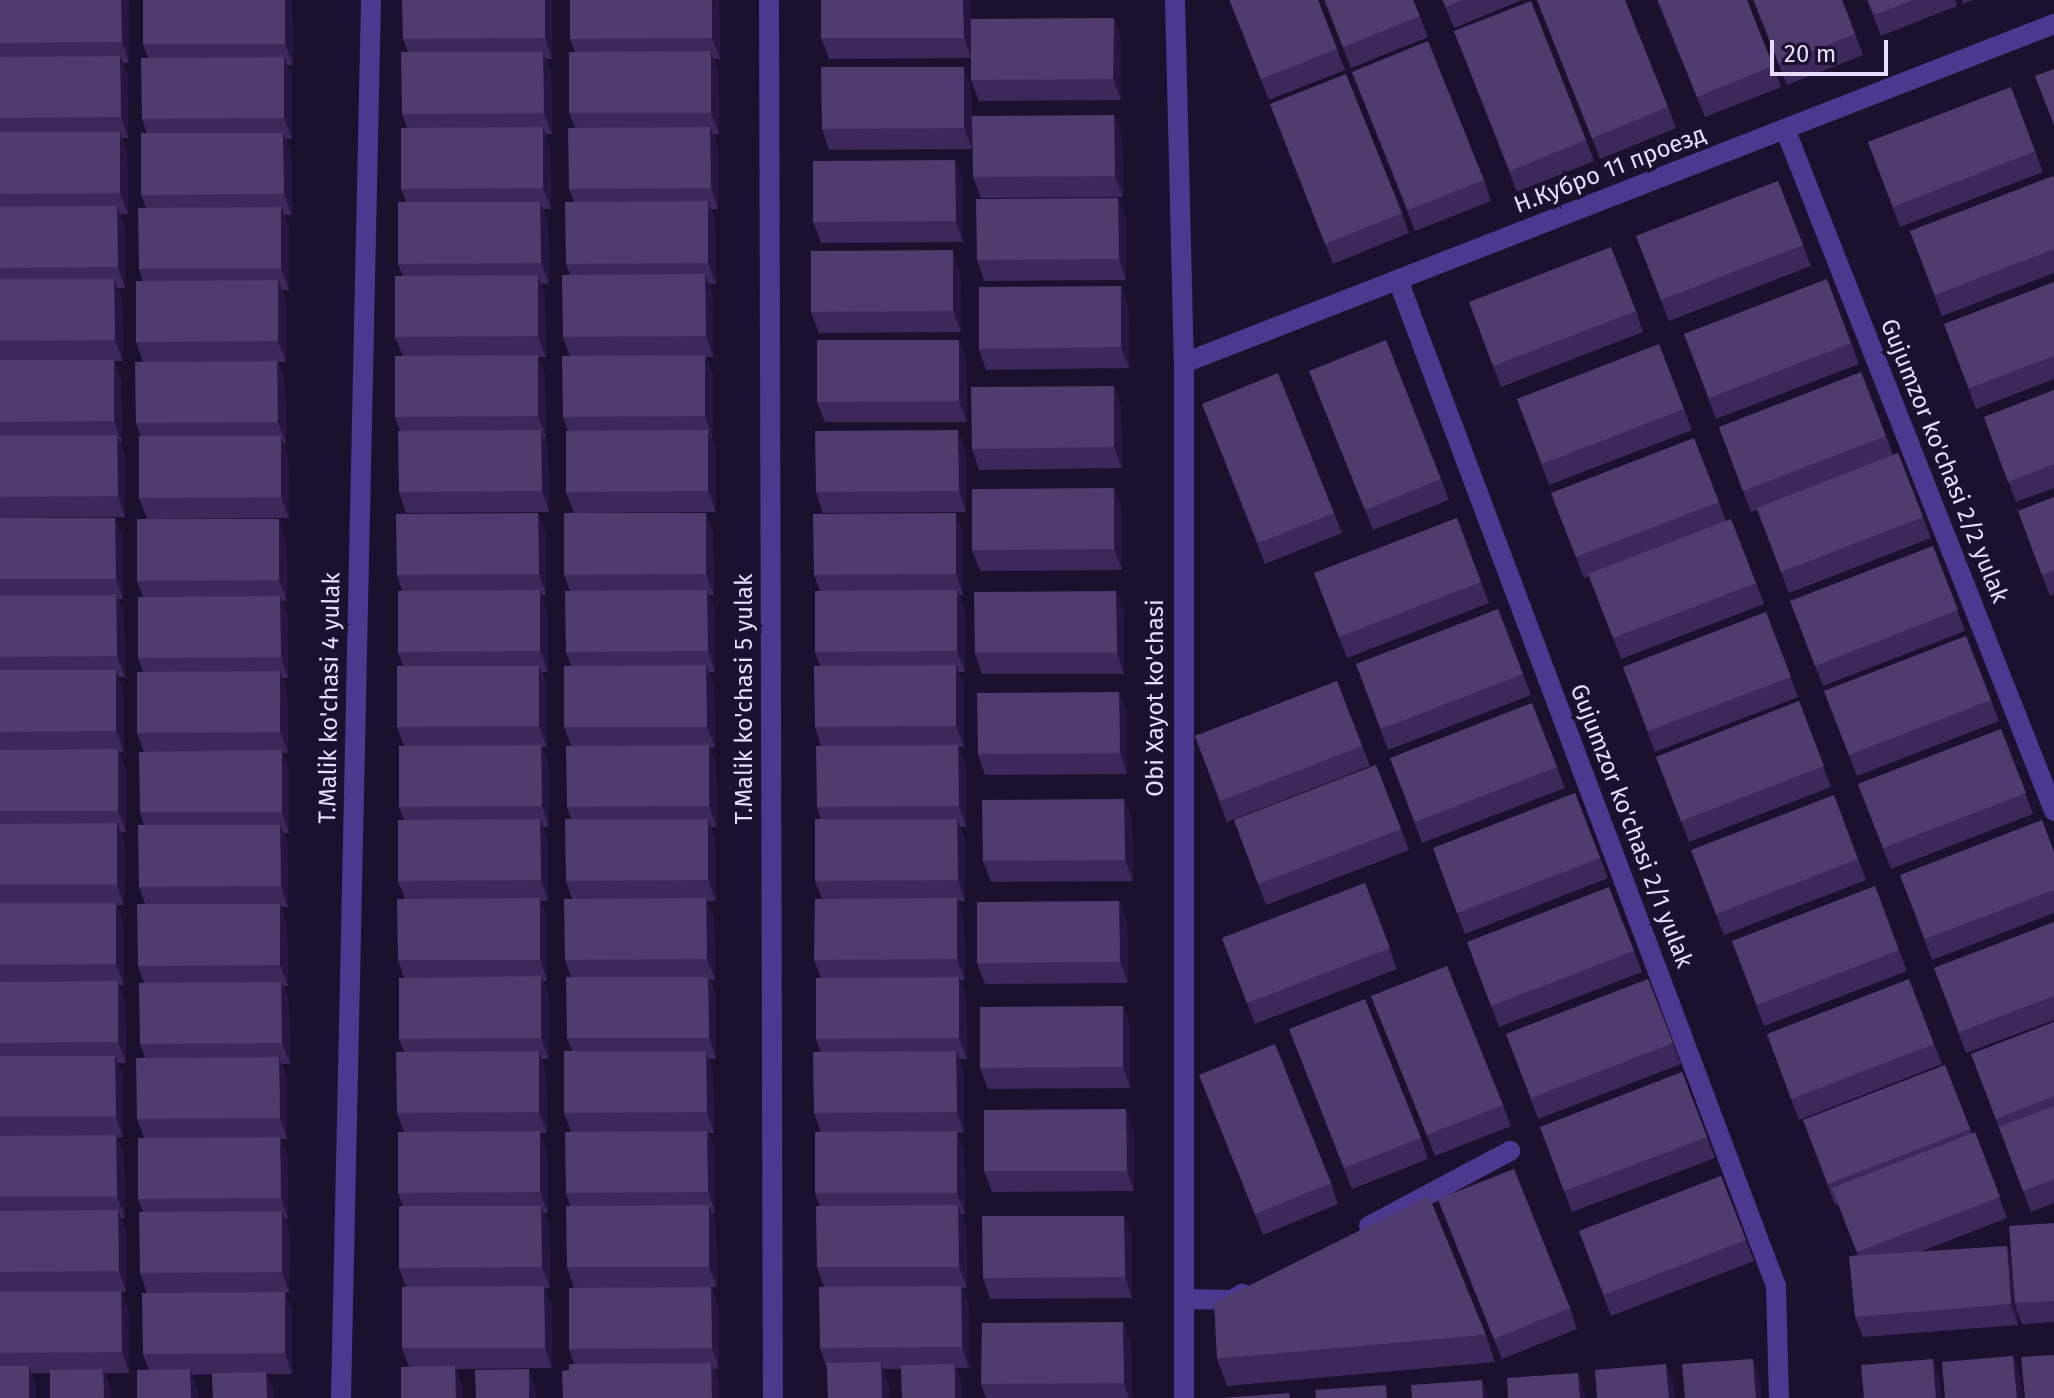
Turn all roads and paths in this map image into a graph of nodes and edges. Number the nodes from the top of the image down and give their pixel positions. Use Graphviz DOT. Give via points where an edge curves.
graph roads {
  1 [pos="371,0"];
  2 [pos="769,0"];
  3 [pos="1175,0"];
  4 [pos="2054,24"];
  5 [pos="1785,129"];
  6 [pos="1398,280"];
  7 [pos="1184,363"];
  8 [pos="2054,811"];
  9 [pos="1510,1151"];
  10 [pos="1343,1240"];
  11 [pos="1260,1285"];
  12 [pos="1184,1299"];
  13 [pos="341,1398"];
  14 [pos="773,1398"];
  15 [pos="1184,1398"];
  16 [pos="1779,1398"];
  1 -- 13 [label="street, T.Malik ko'chasi 4 yulak"];
  2 -- 14 [label="street, T.Malik ko'chasi 5 yulak"];
  3 -- 7 [label="street, Obi Xayot ko'chasi"];
  4 -- 5 [label="street, Н.Кубро 11 проезд"];
  5 -- 6 [label="street, Н.Кубро 11 проезд"];
  5 -- 8 [label="street, Gujumzor ko'chasi 2/2 yulak"];
  6 -- 7 [label="street, Н.Кубро 11 проезд"];
  6 -- 16 [label="street, Gujumzor ko'chasi 2/1 yulak" via="1776,1286"];
  7 -- 12 [label="street, Obi Xayot ko'chasi"];
  9 -- 10 [label="street"];
  11 -- 12 [label="street" via="1232,1300"];
  12 -- 15 [label="street, Obi Xayot ko'chasi"];
}
